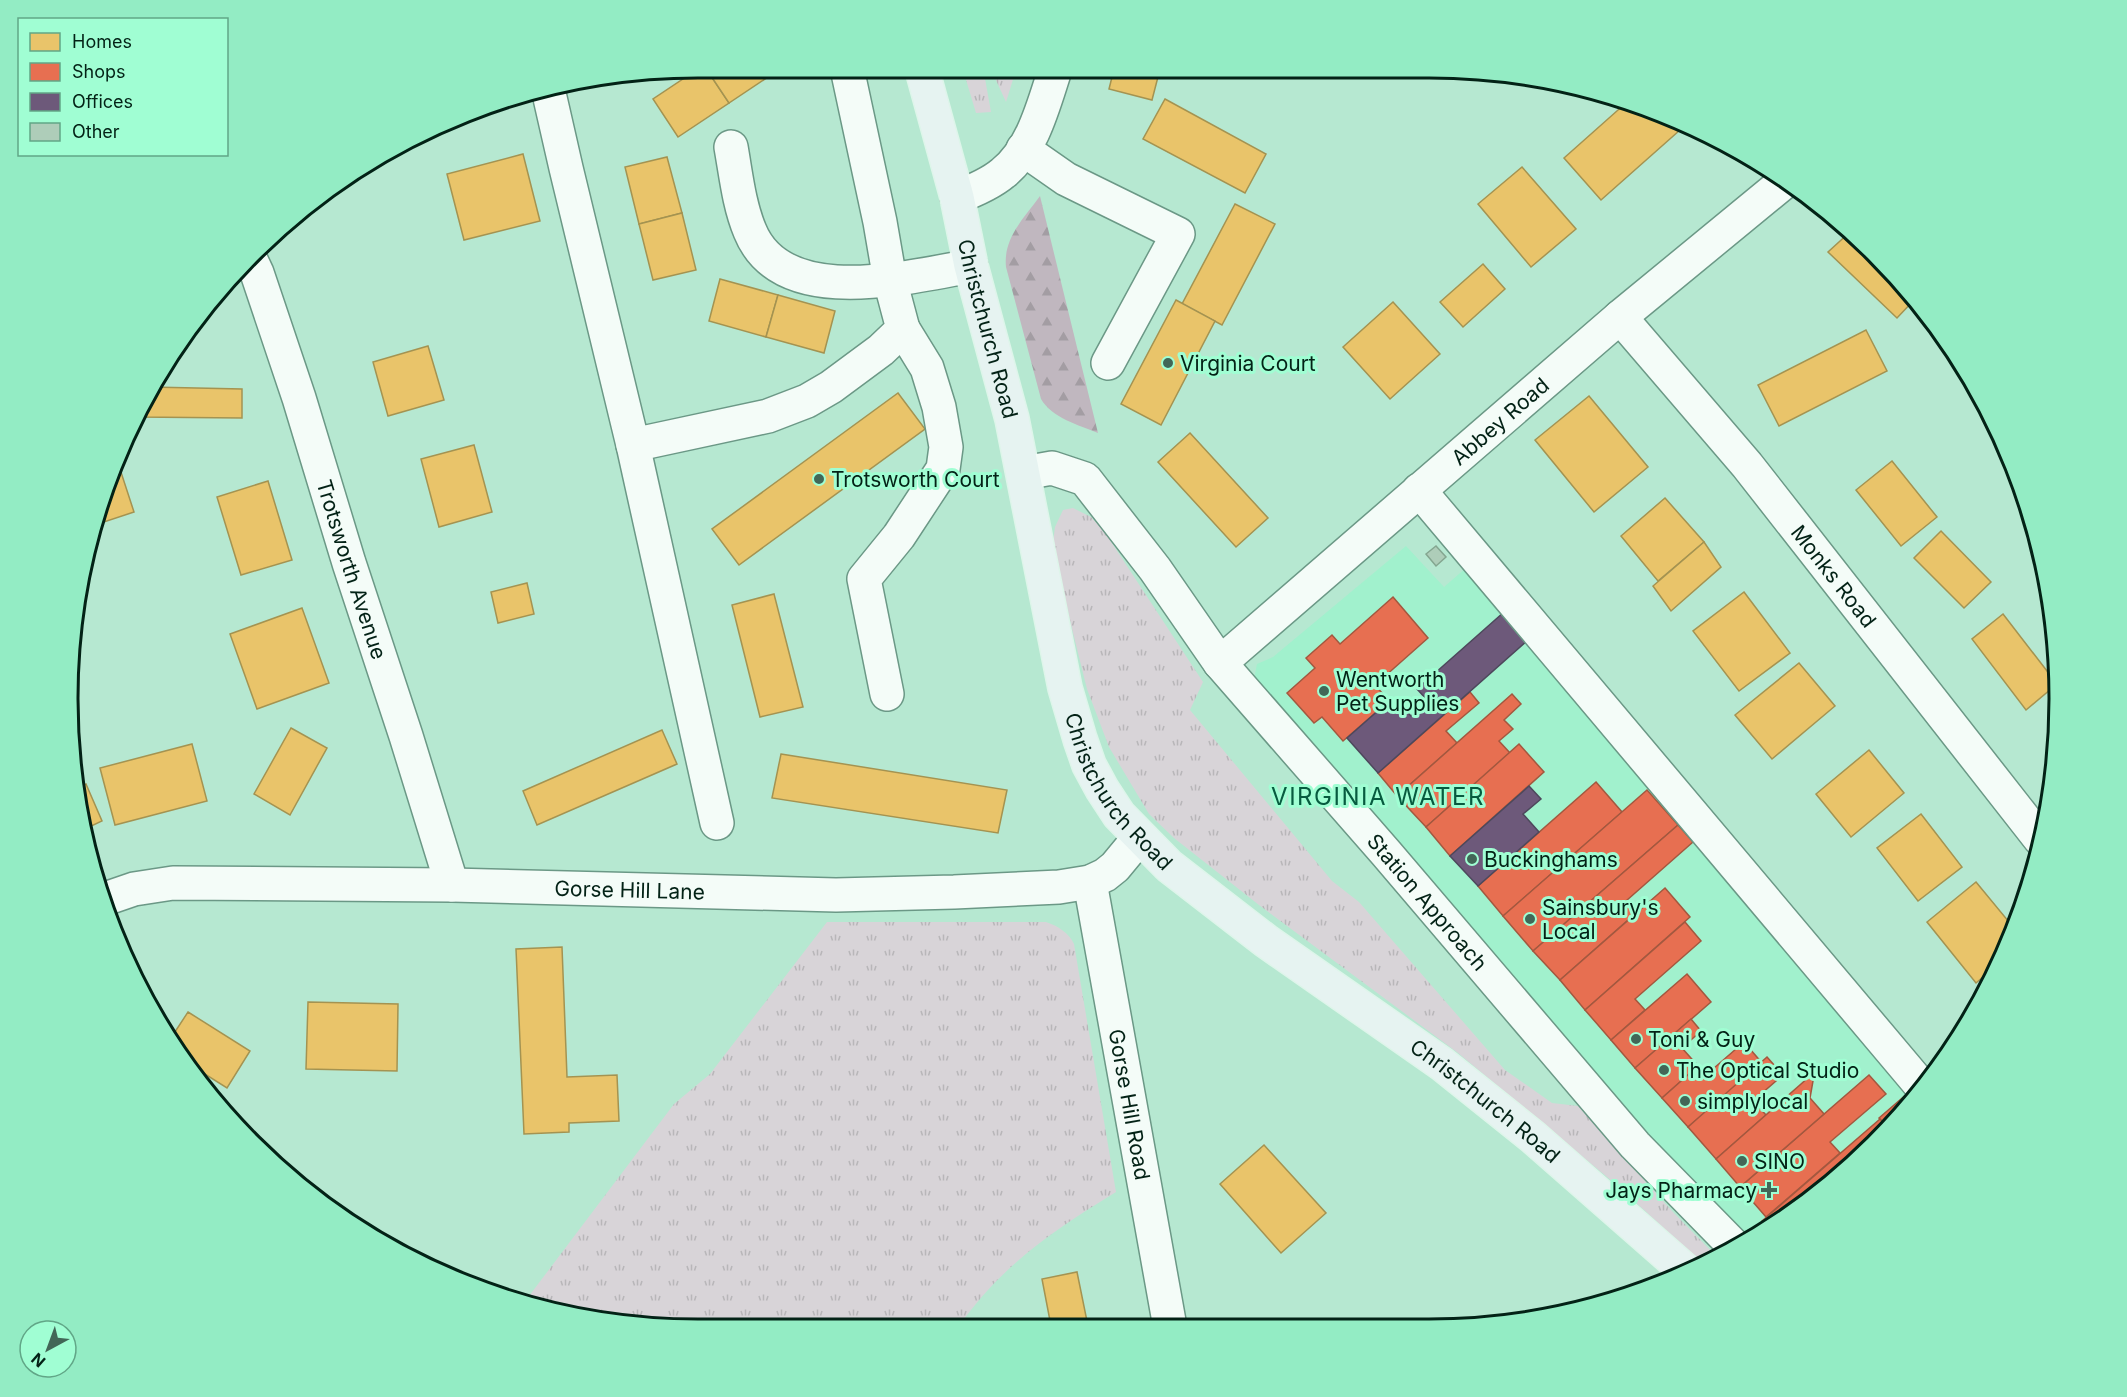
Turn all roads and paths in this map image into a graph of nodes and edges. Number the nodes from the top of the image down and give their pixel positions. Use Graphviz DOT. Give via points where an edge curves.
graph roads {
  1 [pos="849,78"];
  2 [pos="924,78"];
  3 [pos="1052,78"];
  4 [pos="550,96"];
  5 [pos="731,147"];
  6 [pos="1023,149"];
  7 [pos="1778,187"];
  8 [pos="957,197"];
  9 [pos="254,266"];
  10 [pos="971,266"];
  11 [pos="890,280"];
  12 [pos="1620,317"];
  13 [pos="903,329"];
  14 [pos="1108,363"];
  15 [pos="633,446"];
  16 [pos="1024,473"];
  17 [pos="1419,490"];
  18 [pos="1220,663"];
  19 [pos="887,694"];
  20 [pos="717,823"];
  21 [pos="2034,832"];
  22 [pos="1139,838"];
  23 [pos="1090,882"];
  24 [pos="452,885"];
  25 [pos="111,897"];
  26 [pos="1917,1081"];
  27 [pos="1729,1241"];
  28 [pos="1680,1266"];
  29 [pos="1169,1319"];
  1 -- 11 [label="street"];
  2 -- 8 [label="main road, Christchurch Road"];
  3 -- 6 [label="street" via="1034,131"];
  4 -- 15 [label="street"];
  5 -- 11 [label="street" via="750,232 764,254 787,271 827,281"];
  6 -- 8 [label="street" via="1004,173"];
  6 -- 14 [label="street" via="1066,179 1179,234"];
  7 -- 12 [label="street, Abbey Road"];
  8 -- 10 [label="main road, Christchurch Road"];
  9 -- 24 [label="street, Trotsworth Avenue"];
  10 -- 11 [label="street"];
  10 -- 16 [label="main road, Christchurch Road"];
  11 -- 13 [label="street"];
  12 -- 17 [label="street, Abbey Road"];
  12 -- 21 [label="street, Monks Road" via="1747,465"];
  13 -- 15 [label="street" via="831,387 807,400 768,416"];
  13 -- 19 [label="street" via="927,368 946,447 943,469 931,489 864,579"];
  15 -- 20 [label="street"];
  16 -- 18 [label="street, Station Approach" via="1052,468 1085,479 1155,569"];
  16 -- 22 [label="main road, Christchurch Road" via="1054,640 1080,739 1102,789"];
  17 -- 18 [label="street, Abbey Road"];
  17 -- 26 [label="street"];
  18 -- 27 [label="street, Station Approach" via="1635,1145"];
  22 -- 23 [label="street, Gorse Hill Lane" via="1115,867"];
  22 -- 28 [label="main road, Christchurch Road" via="1266,941 1442,1064 1533,1137"];
  23 -- 24 [label="street, Gorse Hill Lane" via="1059,887 836,895"];
  23 -- 29 [label="street, Gorse Hill Road"];
  24 -- 25 [label="street, Gorse Hill Lane" via="173,883"];
}
